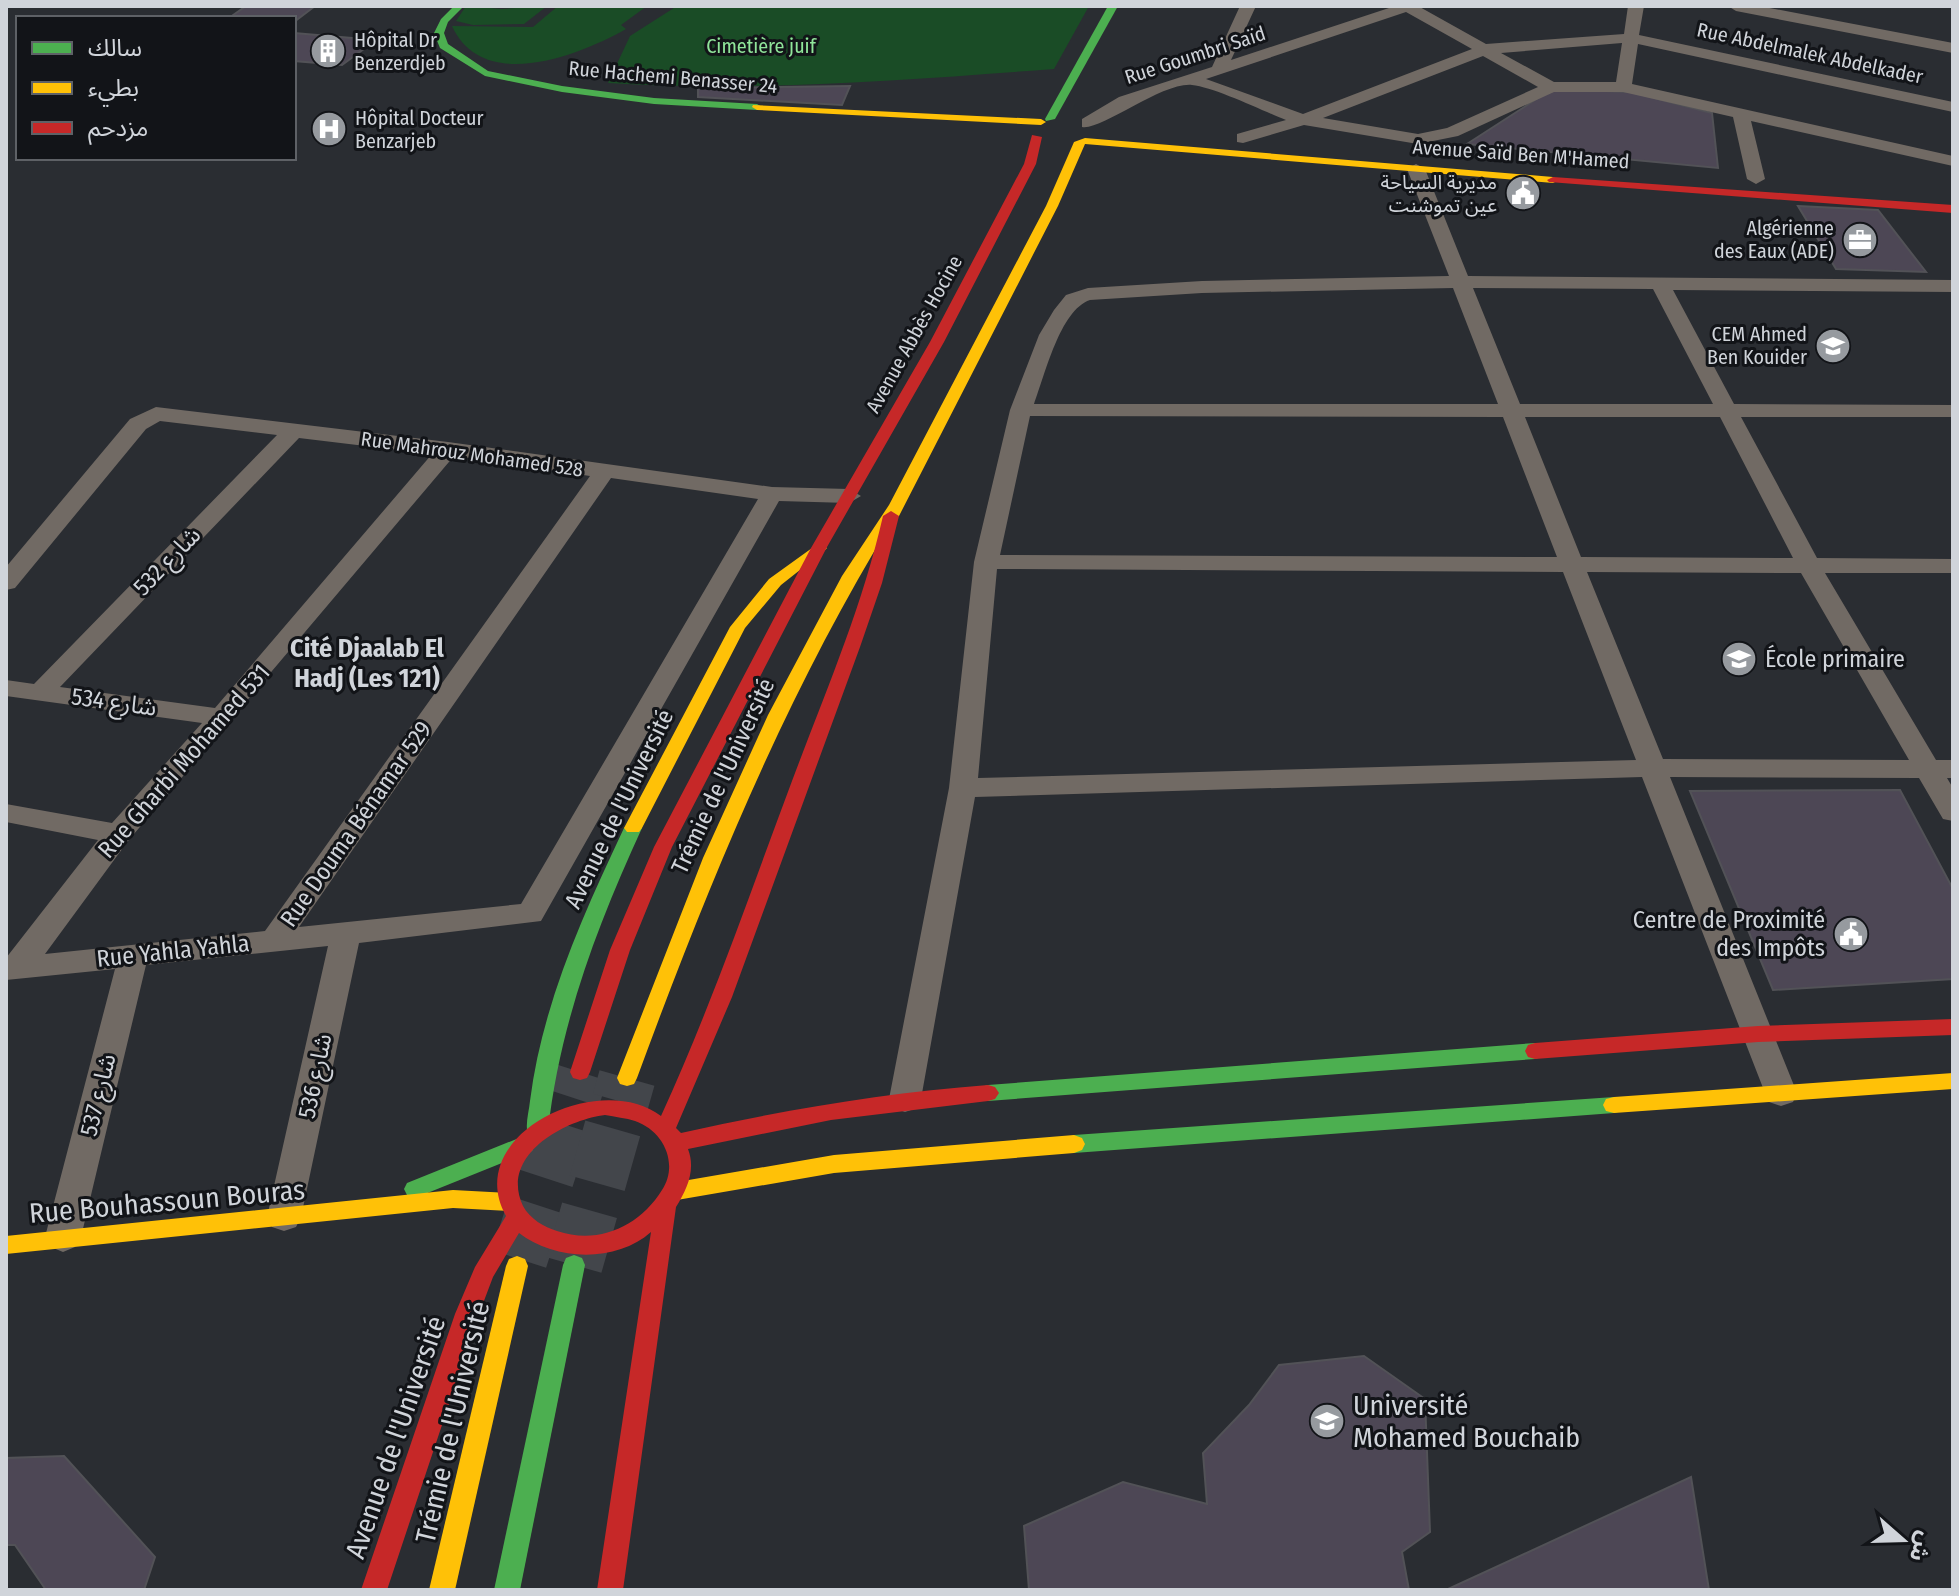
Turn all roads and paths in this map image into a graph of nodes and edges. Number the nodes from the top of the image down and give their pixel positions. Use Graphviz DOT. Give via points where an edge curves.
graph roads {
  1 [pos="459,6"];
  2 [pos="1113,6"];
  3 [pos="1248,6"];
  4 [pos="1407,6"];
  5 [pos="1636,6"];
  6 [pos="1736,6"];
  7 [pos="1633,38"];
  8 [pos="1953,48"];
  9 [pos="1486,49"];
  10 [pos="1218,72"];
  11 [pos="1193,80"];
  12 [pos="1551,87"];
  13 [pos="1623,87"];
  14 [pos="1095,96"];
  15 [pos="1953,107"];
  16 [pos="1741,113"];
  17 [pos="1303,120"];
  18 [pos="1086,130"];
  19 [pos="1045,133"];
  20 [pos="1243,138"];
  21 [pos="1417,153"];
  22 [pos="1953,161"];
  23 [pos="1756,179"];
  24 [pos="1953,193"];
  25 [pos="1953,209"];
  26 [pos="1461,282"];
  27 [pos="1660,284"];
  28 [pos="1953,286"];
  29 [pos="1021,410"];
  30 [pos="1953,411"];
  31 [pos="1726,412"];
  32 [pos="1513,413"];
  33 [pos="293,431"];
  34 [pos="448,449"];
  35 [pos="604,472"];
  36 [pos="783,494"];
  37 [pos="849,496"];
  38 [pos="892,509"];
  39 [pos="820,547"];
  40 [pos="986,562"];
  41 [pos="1573,564"];
  42 [pos="1809,566"];
  43 [pos="1953,566"];
  44 [pos="6,583"];
  45 [pos="6,688"];
  46 [pos="41,692"];
  47 [pos="222,717"];
  48 [pos="1653,768"];
  49 [pos="1940,769"];
  50 [pos="963,788"];
  51 [pos="1953,812"];
  52 [pos="6,813"];
  53 [pos="118,834"];
  54 [pos="346,934"];
  55 [pos="274,941"];
  56 [pos="134,953"];
  57 [pos="12,968"];
  58 [pos="1953,1027"];
  59 [pos="1758,1034"];
  60 [pos="580,1072"];
  61 [pos="627,1078"];
  62 [pos="1953,1081"];
  63 [pos="1781,1093"];
  64 [pos="905,1099"];
  65 [pos="666,1127"];
  66 [pos="531,1138"];
  67 [pos="677,1143"];
  68 [pos="677,1191"];
  69 [pos="512,1210"];
  70 [pos="666,1210"];
  71 [pos="333,1214"];
  72 [pos="284,1217"];
  73 [pos="63,1237"];
  74 [pos="6,1245"];
  75 [pos="574,1265"];
  76 [pos="517,1266"];
  77 [pos="374,1590"];
  78 [pos="442,1590"];
  79 [pos="507,1590"];
  80 [pos="610,1590"];
  1 -- 19 [label="main road, Rue Hachemi Benasser 24" via="439,33 444,46 485,73 516,80 654,101 956,116"];
  2 -- 19 [label="main road, Avenue Abbès Hocine"];
  3 -- 10 [label="street"];
  4 -- 9 [label="street"];
  4 -- 10 [label="street, Rue Goumbri Saïd"];
  5 -- 7 [label="street"];
  6 -- 8 [label="street"];
  7 -- 9 [label="street, Rue Abdelmalek Abdelkader"];
  7 -- 13 [label="street"];
  7 -- 15 [label="street, Rue Abdelmalek Abdelkader"];
  9 -- 12 [label="street"];
  9 -- 17 [label="street, Rue Abdelmalek Abdelkader"];
  10 -- 11 [label="street, Rue Goumbri Saïd"];
  11 -- 17 [label="street"];
  11 -- 18 [label="street, Rue Goumbri Saïd" via="1125,101"];
  12 -- 13 [label="street"];
  12 -- 21 [label="street"];
  13 -- 16 [label="street"];
  14 -- 18 [label="main road"];
  16 -- 22 [label="street"];
  16 -- 23 [label="street"];
  17 -- 20 [label="street, Rue Abdelmalek Abdelkader"];
  17 -- 21 [label="street"];
  18 -- 19 [label="main road"];
  18 -- 19 [label="main road"];
  18 -- 20 [label="main road, Avenue Saïd Ben M'Hamed"];
  18 -- 21 [label="main road, Avenue Saïd Ben M'Hamed"];
  18 -- 38 [label="main road" via="1052,206"];
  19 -- 37 [label="main road, Avenue Abbès Hocine" via="937,342"];
  20 -- 21 [label="main road, Avenue Saïd Ben M'Hamed"];
  21 -- 23 [label="main road, Avenue Saïd Ben M'Hamed"];
  21 -- 25 [label="main road, Avenue Saïd Ben M'Hamed"];
  21 -- 26 [label="street"];
  23 -- 24 [label="main road, Avenue Saïd Ben M'Hamed"];
  26 -- 27 [label="street"];
  26 -- 29 [label="street" via="1088,294 1073,299 1049,335"];
  26 -- 32 [label="street"];
  27 -- 28 [label="street"];
  27 -- 31 [label="street"];
  29 -- 32 [label="street"];
  29 -- 40 [label="street"];
  30 -- 31 [label="street"];
  31 -- 32 [label="street"];
  31 -- 42 [label="street"];
  32 -- 41 [label="street"];
  33 -- 34 [label="street, Rue Mahrouz Mohamed 528"];
  33 -- 44 [label="street, Rue Mahrouz Mohamed 528" via="156,414 138,424"];
  33 -- 46 [label="street, 532 شارع"];
  34 -- 35 [label="street, Rue Mahrouz Mohamed 528"];
  34 -- 47 [label="street, Rue Gharbi Mohamed 531"];
  35 -- 36 [label="street, Rue Mahrouz Mohamed 528"];
  35 -- 55 [label="street, Rue Douma Bénamar 529"];
  36 -- 37 [label="street, Rue Mahrouz Mohamed 528"];
  36 -- 54 [label="street, Rue Yahla Yahla" via="530,914"];
  37 -- 39 [label="main road, Avenue Abbès Hocine"];
  38 -- 61 [label="main road, Trémie de l'Université" via="845,576 749,766 692,900"];
  38 -- 65 [label="main road" via="880,572 860,631 707,1040"];
  39 -- 60 [label="main road, Trémie de l'Université" via="663,847 620,950"];
  39 -- 66 [label="main road, Avenue de l'Université" via="775,582 738,627 604,888 565,988"];
  40 -- 41 [label="street"];
  40 -- 50 [label="street"];
  41 -- 42 [label="street"];
  41 -- 48 [label="street"];
  42 -- 43 [label="street"];
  42 -- 49 [label="street"];
  45 -- 46 [label="street, 534 شارع"];
  46 -- 47 [label="street, 534 شارع"];
  47 -- 53 [label="street, Rue Gharbi Mohamed 531"];
  48 -- 49 [label="street"];
  48 -- 50 [label="street"];
  48 -- 59 [label="street"];
  49 -- 51 [label="street"];
  50 -- 64 [label="street"];
  52 -- 53 [label="street"];
  53 -- 57 [label="street, Rue Gharbi Mohamed 531"];
  54 -- 55 [label="street, Rue Yahla Yahla"];
  54 -- 72 [label="street, شارع 536"];
  55 -- 56 [label="street, Rue Yahla Yahla"];
  56 -- 57 [label="street, Rue Yahla Yahla"];
  56 -- 73 [label="street, 537 شارع"];
  58 -- 59 [label="main road"];
  59 -- 63 [label="street"];
  59 -- 64 [label="main road"];
  62 -- 63 [label="main road"];
  63 -- 68 [label="main road" via="899,1157"];
  64 -- 67 [label="main road" via="788,1116"];
  65 -- 66 [label="main road" via="649,1116 605,1107 569,1114"];
  65 -- 67 [label="main road"];
  66 -- 69 [label="main road" via="508,1173"];
  66 -- 71 [label="main road, Rue Bouhassoun Bouras" via="431,1184"];
  67 -- 68 [label="main road" via="683,1175"];
  68 -- 70 [label="main road"];
  69 -- 70 [label="main road" via="531,1233 575,1247 625,1238"];
  69 -- 71 [label="main road, Rue Bouhassoun Bouras" via="453,1199"];
  69 -- 77 [label="main road, Avenue de l'Université" via="467,1314"];
  70 -- 80 [label="main road"];
  71 -- 72 [label="main road, Rue Bouhassoun Bouras"];
  72 -- 73 [label="main road, Rue Bouhassoun Bouras"];
  73 -- 74 [label="main road, Rue Bouhassoun Bouras"];
  75 -- 79 [label="main road"];
  76 -- 78 [label="main road, Trémie de l'Université"];
}
